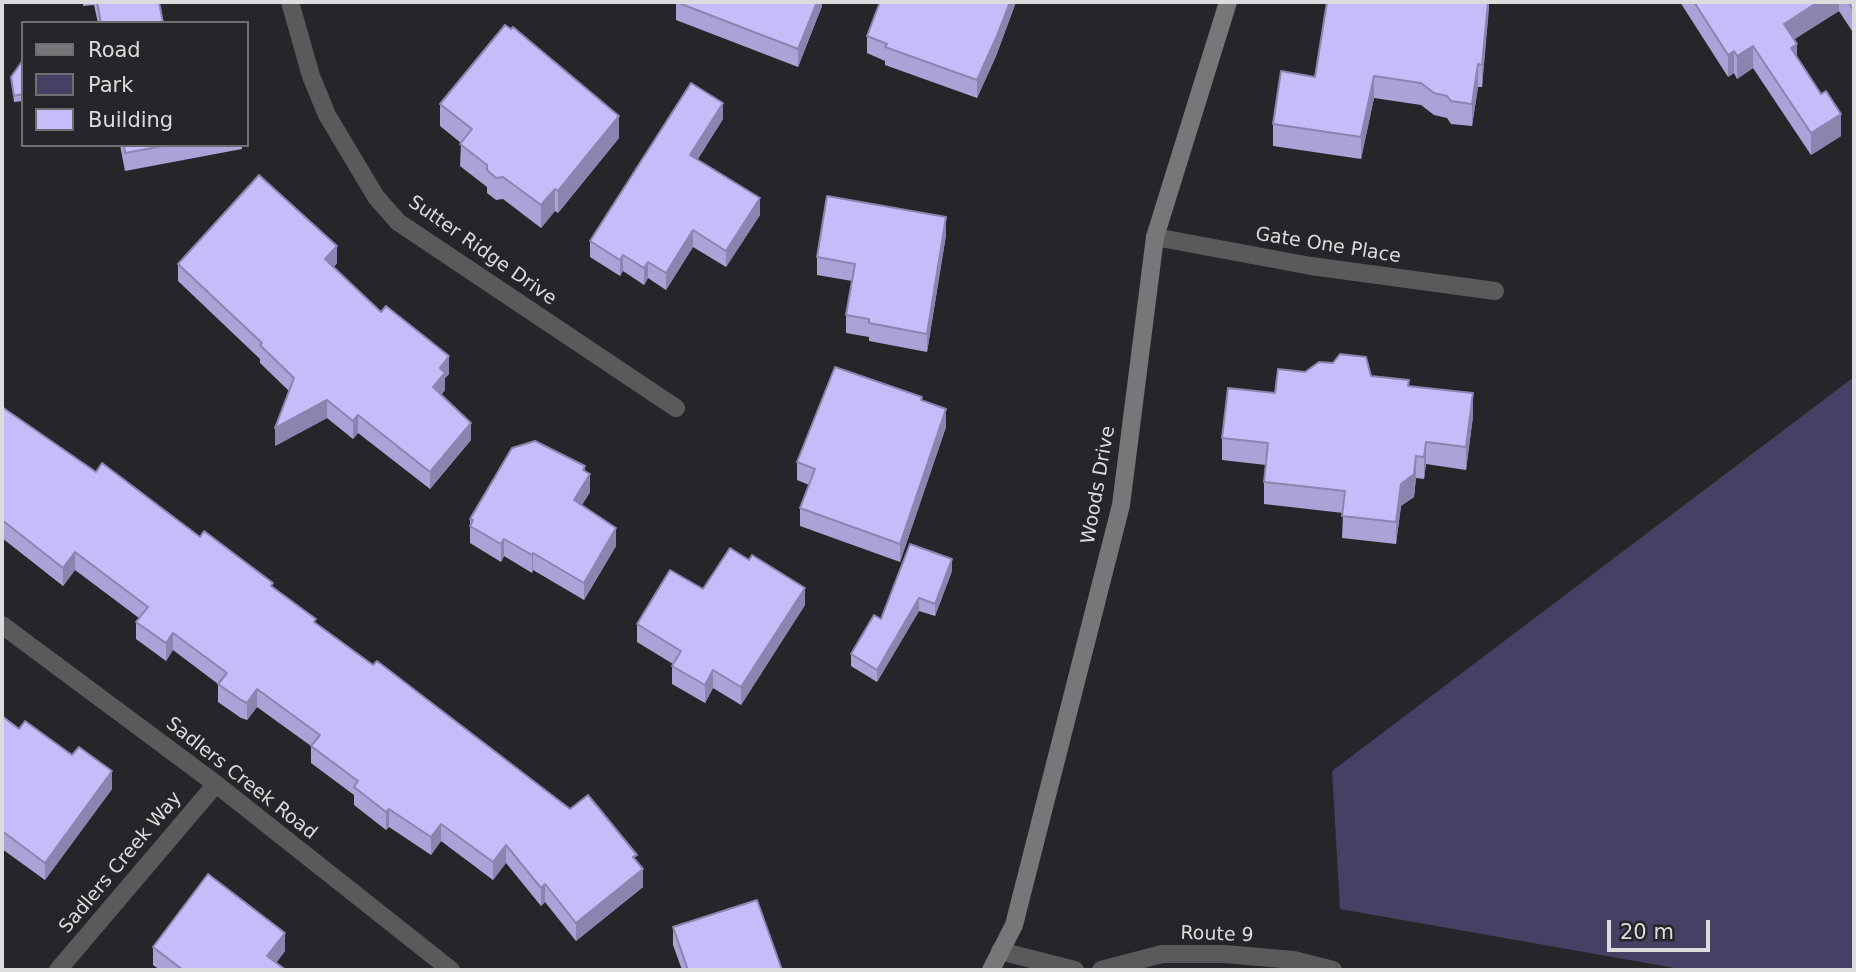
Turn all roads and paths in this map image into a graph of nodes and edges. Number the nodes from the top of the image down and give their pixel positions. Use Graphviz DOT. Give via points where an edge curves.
graph roads {
  1 [pos="290,2"];
  2 [pos="1228,2"];
  3 [pos="1155,237"];
  4 [pos="1495,291"];
  5 [pos="676,408"];
  6 [pos="2,625"];
  7 [pos="216,784"];
  8 [pos="1000,951"];
  9 [pos="58,970"];
  10 [pos="451,970"];
  11 [pos="991,970"];
  12 [pos="1075,970"];
  13 [pos="1101,970"];
  14 [pos="1333,970"];
  1 -- 5 [label="street, Sutter Ridge Drive" via="327,116 376,197 398,222"];
  2 -- 3 [label="street, Woods Drive"];
  3 -- 4 [label="street, Gate One Place" via="1311,266"];
  3 -- 8 [label="street, Woods Drive" via="1121,505 1014,925"];
  6 -- 7 [label="street, Sadlers Creek Road"];
  7 -- 9 [label="street, Sadlers Creek Way"];
  7 -- 10 [label="street, Sadlers Creek Road"];
  8 -- 11 [label="street, Woods Drive"];
  8 -- 12 [label="street"];
  13 -- 14 [label="street, Route 9" via="1162,954 1294,960"];
}
